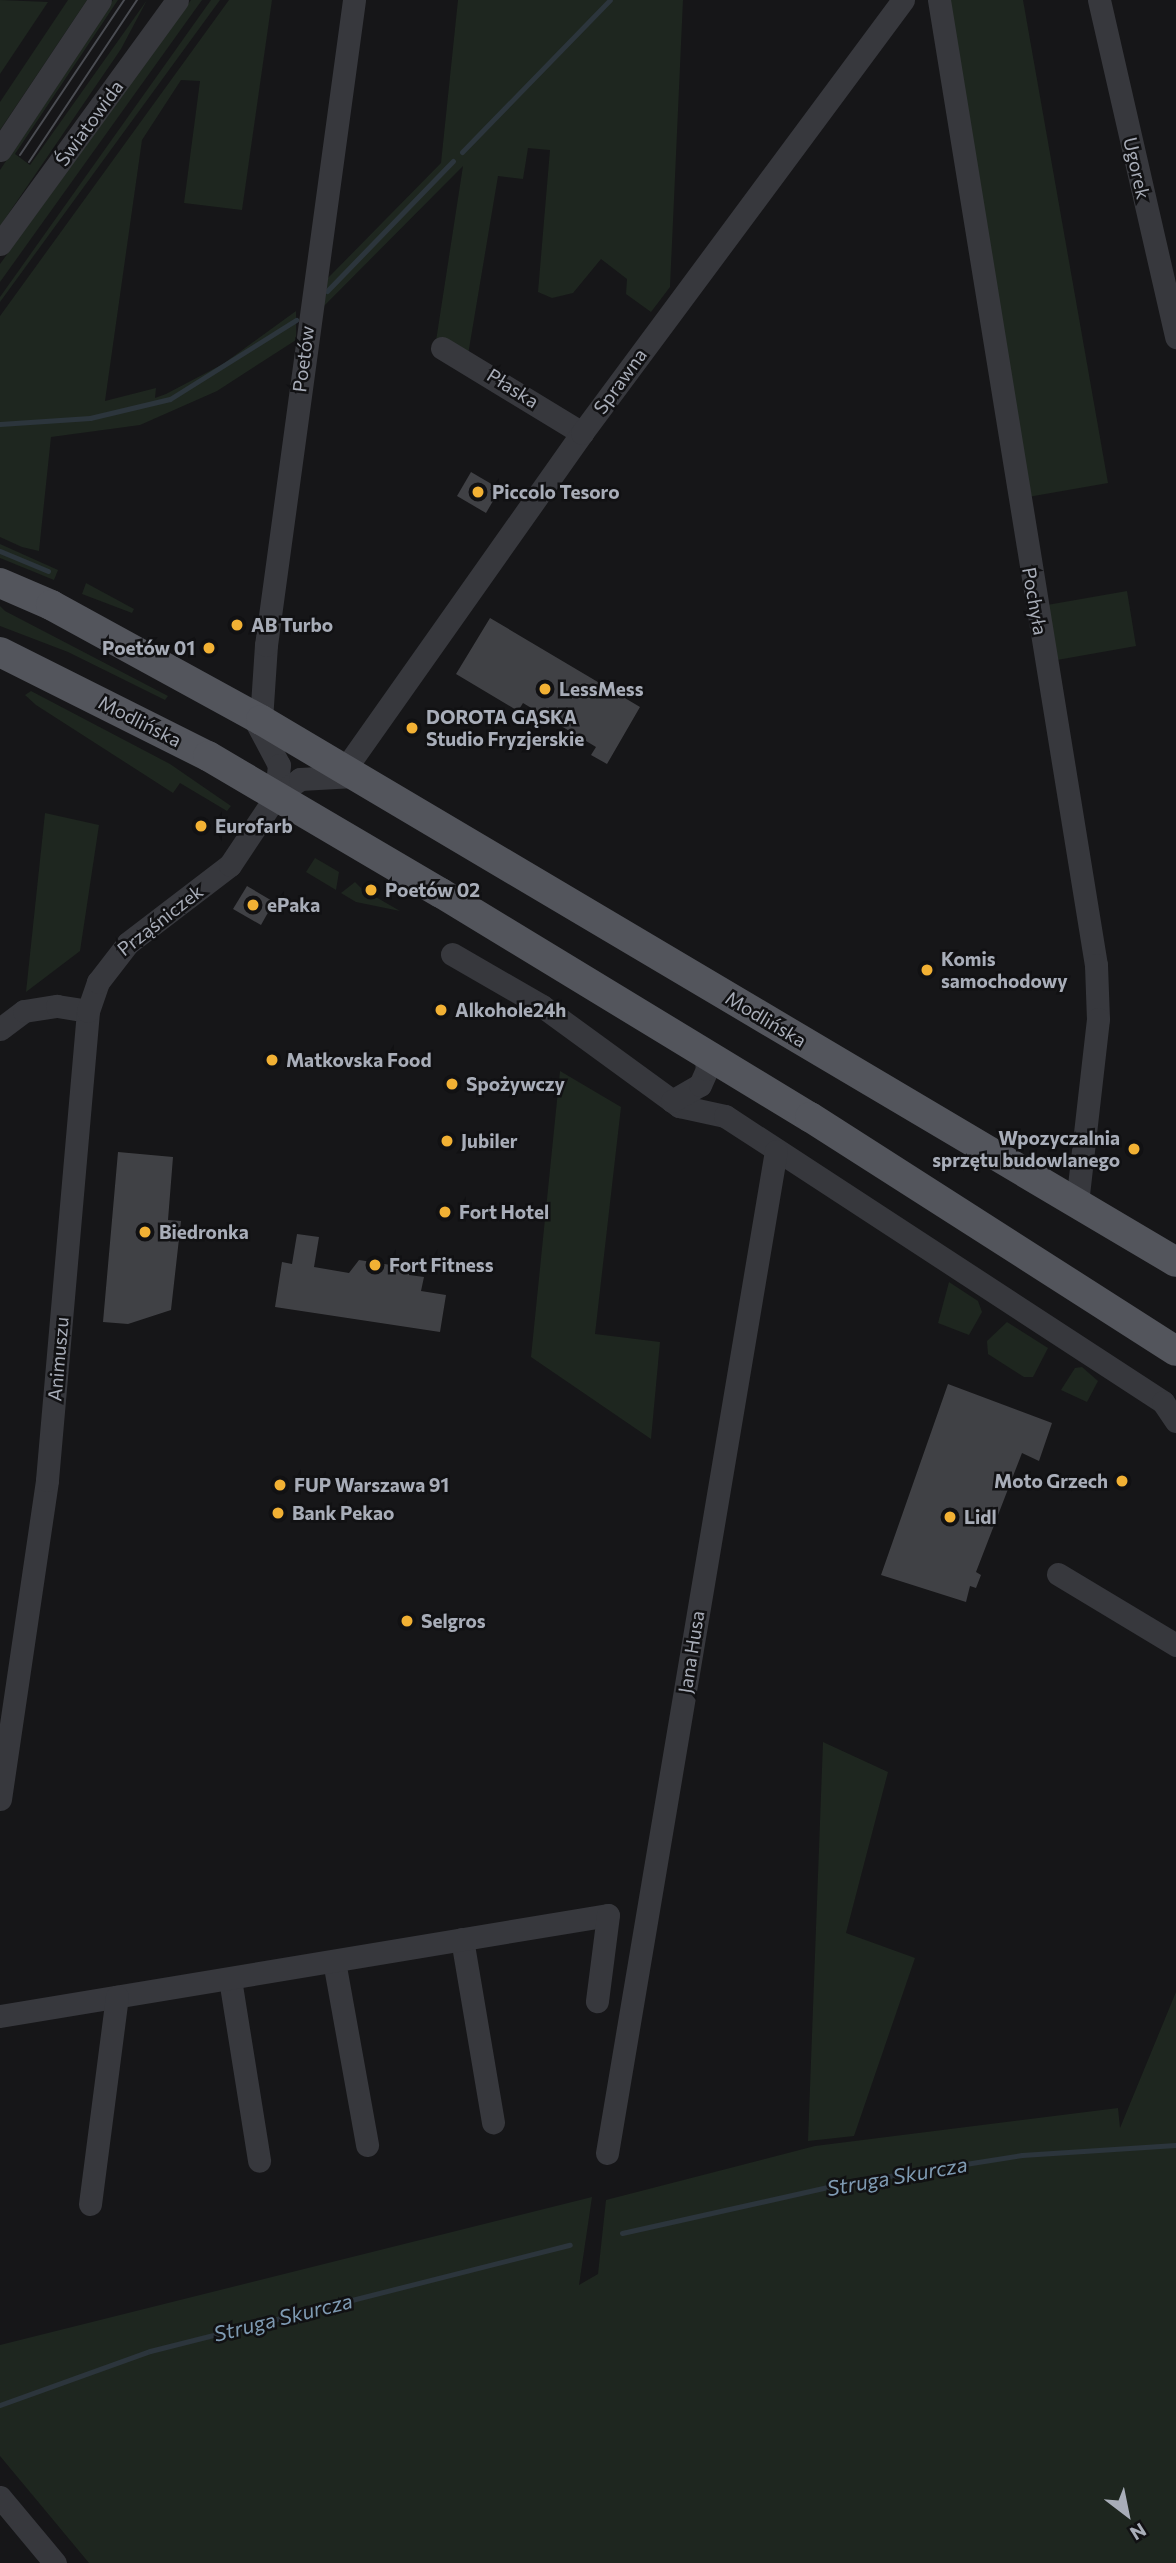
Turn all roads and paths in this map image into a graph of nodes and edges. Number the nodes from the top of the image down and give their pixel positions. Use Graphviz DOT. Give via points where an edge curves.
graph roads {
  1 [pos="100,0"];
  2 [pos="177,0"];
  3 [pos="354,0"];
  4 [pos="903,0"];
  5 [pos="939,0"];
  6 [pos="1099,0"];
  7 [pos="0,150"];
  8 [pos="0,244"];
  9 [pos="1176,337"];
  10 [pos="442,348"];
  11 [pos="582,433"];
  12 [pos="0,583"];
  13 [pos="0,652"];
  14 [pos="255,716"];
  15 [pos="351,773"];
  16 [pos="276,796"];
  17 [pos="452,954"];
  18 [pos="88,1011"];
  19 [pos="0,1029"];
  20 [pos="706,1061"];
  21 [pos="672,1101"];
  22 [pos="725,1115"];
  23 [pos="776,1151"];
  24 [pos="1077,1204"];
  25 [pos="1176,1262"];
  26 [pos="1176,1351"];
  27 [pos="1176,1421"];
  28 [pos="1058,1574"];
  29 [pos="1176,1645"];
  30 [pos="7,1703"];
  31 [pos="0,1800"];
  32 [pos="462,1939"];
  33 [pos="334,1961"];
  34 [pos="230,1979"];
  35 [pos="117,1997"];
  36 [pos="597,2001"];
  37 [pos="0,2016"];
  38 [pos="493,2122"];
  39 [pos="368,2145"];
  40 [pos="607,2153"];
  41 [pos="260,2161"];
  42 [pos="90,2204"];
  43 [pos="0,2497"];
  44 [pos="55,2563"];
  1 -- 7 [label="street"];
  2 -- 8 [label="street, Światowida"];
  3 -- 14 [label="street, Poetów"];
  4 -- 11 [label="street, Sprawna"];
  5 -- 24 [label="street, Pochyła" via="1096,965 1098,1019"];
  6 -- 9 [label="street, Ugorek"];
  10 -- 11 [label="street, Płaska"];
  11 -- 15 [label="street, Sprawna"];
  12 -- 14 [label="main road, Modlińska" via="51,605"];
  13 -- 16 [label="main road, Modlińska"];
  14 -- 15 [label="main road, Modlińska"];
  14 -- 16 [label="street, Modlińska" via="279,765"];
  15 -- 16 [label="street" via="300,779"];
  15 -- 24 [label="main road, Modlińska"];
  16 -- 18 [label="street, Prząśniczek" via="230,866 112,958"];
  16 -- 20 [label="main road, Modlińska"];
  17 -- 21 [label="street" via="542,1006"];
  18 -- 19 [label="street" via="57,1006 24,1011"];
  18 -- 30 [label="street, Animuszu" via="47,1480"];
  20 -- 21 [label="street" via="689,1096"];
  20 -- 22 [label="street"];
  20 -- 26 [label="main road, Modlińska"];
  21 -- 22 [label="street"];
  22 -- 23 [label="street"];
  23 -- 27 [label="street" via="1163,1402"];
  23 -- 40 [label="street, Jana Husa"];
  24 -- 25 [label="main road, Modlińska"];
  28 -- 29 [label="street"];
  30 -- 31 [label="street, Animuszu"];
  32 -- 33 [label="street"];
  32 -- 36 [label="street" via="608,1915"];
  32 -- 38 [label="street"];
  33 -- 34 [label="street"];
  33 -- 39 [label="street"];
  34 -- 35 [label="street"];
  34 -- 41 [label="street"];
  35 -- 37 [label="street"];
  35 -- 42 [label="street"];
  43 -- 44 [label="street"];
}
